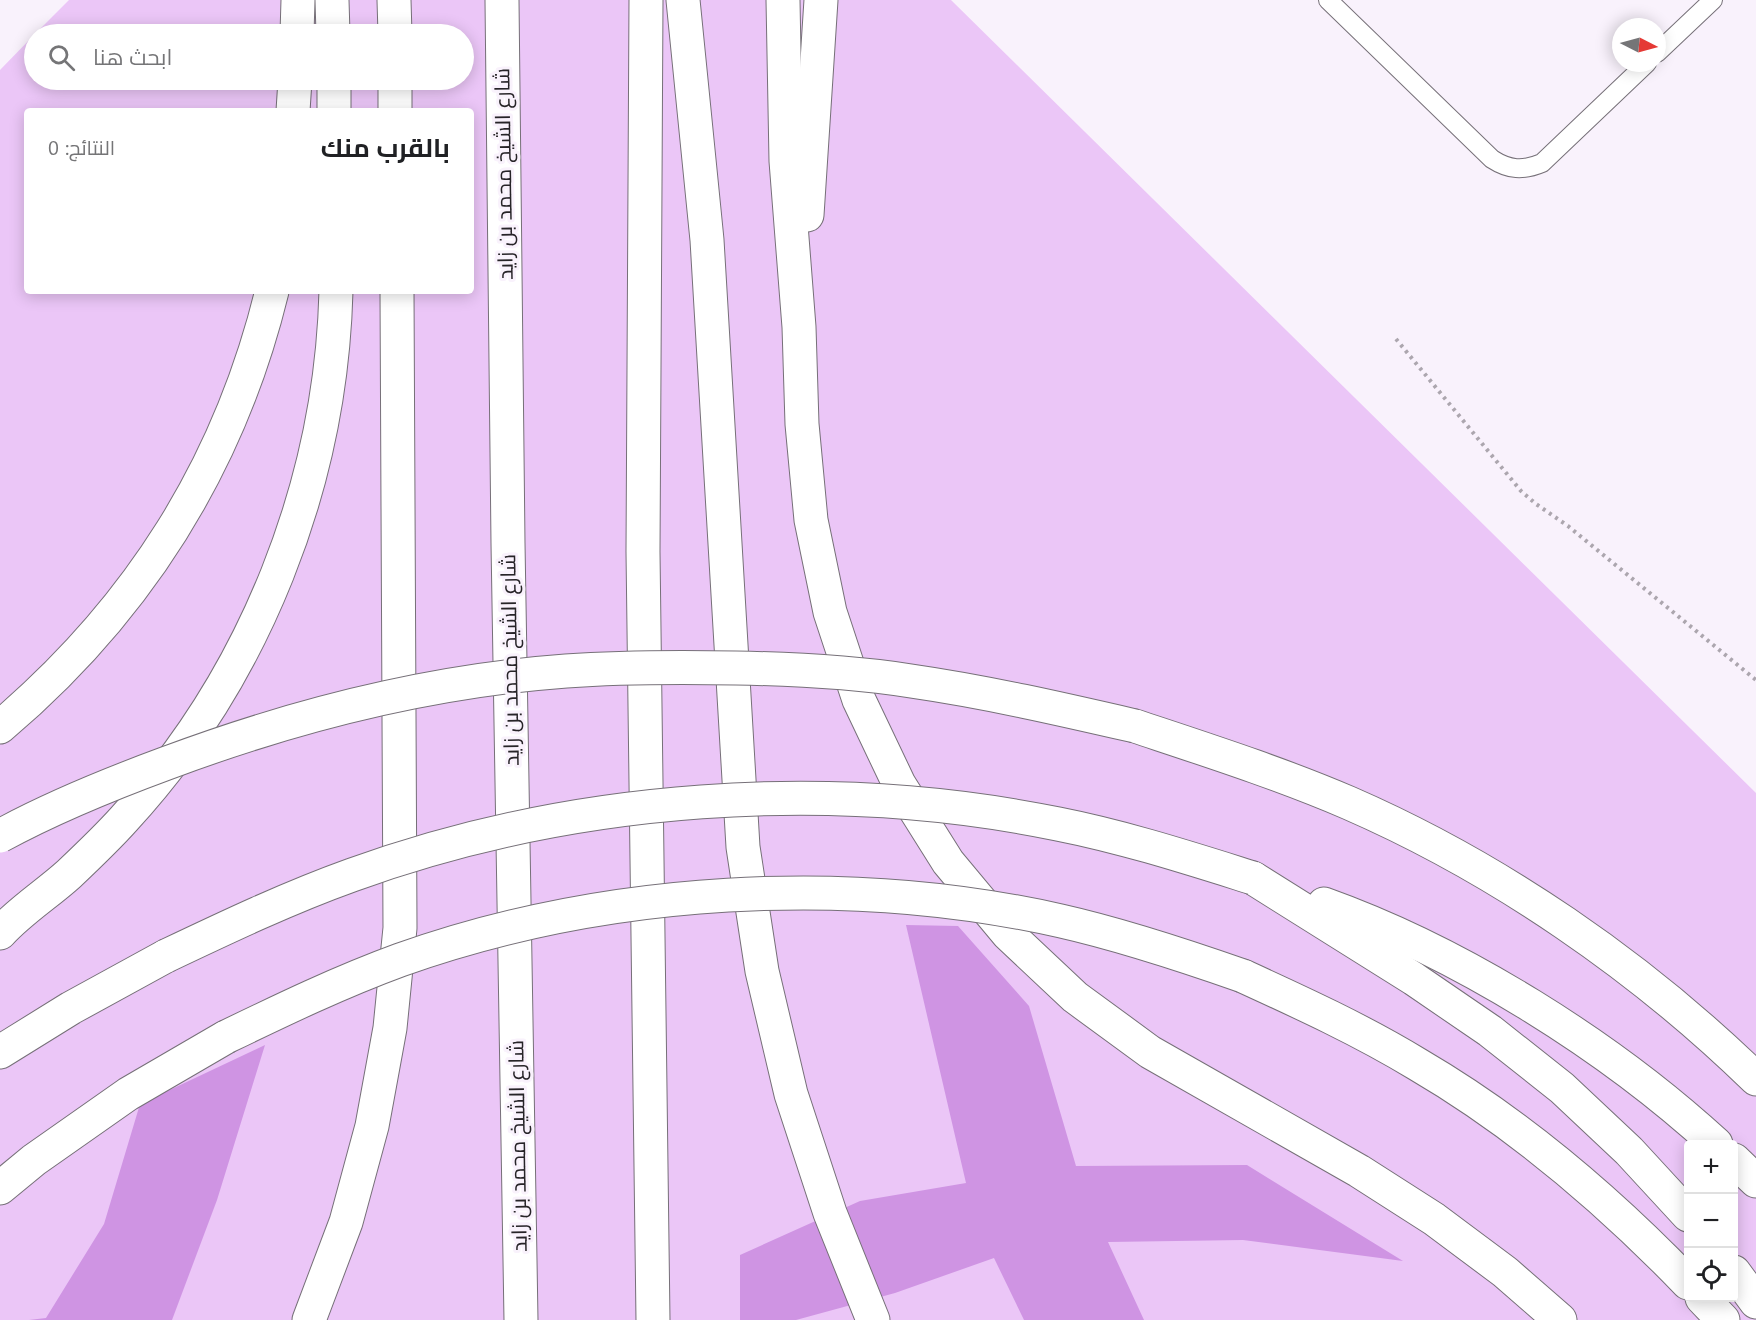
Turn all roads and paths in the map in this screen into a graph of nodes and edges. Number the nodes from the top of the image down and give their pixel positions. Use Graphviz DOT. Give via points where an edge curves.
graph roads {
  1 [pos="298,0"];
  2 [pos="332,0"];
  3 [pos="394,0"];
  4 [pos="502,0"];
  5 [pos="646,0"];
  6 [pos="683,0"];
  7 [pos="783,0"];
  8 [pos="821,0"];
  9 [pos="1328,0"];
  10 [pos="1713,0"];
  11 [pos="297,24"];
  12 [pos="333,24"];
  13 [pos="395,24"];
  14 [pos="1666,44"];
  15 [pos="1638,72"];
  16 [pos="294,90"];
  17 [pos="334,90"];
  18 [pos="395,90"];
  19 [pos="293,108"];
  20 [pos="334,108"];
  21 [pos="395,108"];
  22 [pos="271,294"];
  23 [pos="336,294"];
  24 [pos="397,294"];
  25 [pos="799,327"];
  26 [pos="1396,339"];
  27 [pos="1756,680"];
  28 [pos="0,727"];
  29 [pos="0,836"];
  30 [pos="1253,878"];
  31 [pos="3,928"];
  32 [pos="0,1052"];
  33 [pos="1756,1079"];
  34 [pos="1711,1140"];
  35 [pos="1738,1164"];
  36 [pos="1756,1181"];
  37 [pos="0,1188"];
  38 [pos="1684,1210"];
  39 [pos="1738,1277"];
  40 [pos="1684,1279"];
  41 [pos="1706,1302"];
  42 [pos="1756,1302"];
  43 [pos="309,1320"];
  44 [pos="521,1320"];
  45 [pos="653,1320"];
  46 [pos="873,1320"];
  47 [pos="1560,1320"];
  48 [pos="1723,1320"];
  1 -- 11 [label="main road"];
  2 -- 12 [label="main road"];
  3 -- 13 [label="main road"];
  4 -- 44 [label="main road, شارع الشيخ محمد بن زايد"];
  5 -- 45 [label="main road" via="643,552"];
  6 -- 46 [label="main road" via="707,240 743,847 762,971 791,1094 830,1213"];
  7 -- 25 [label="main road" via="786,161"];
  8 -- 25 [label="main road"];
  9 -- 15 [label="lane" via="1503,166 1530,168 1542,163"];
  10 -- 14 [label="lane"];
  16 -- 19 [label="main road"];
  17 -- 20 [label="main road"];
  18 -- 21 [label="main road"];
  22 -- 28 [label="main road" via="254,357 230,421 167,541 128,596 84,647 37,696"];
  23 -- 31 [label="main road" via="326,401 309,478 286,553 255,625 218,693 174,758 124,819 69,874"];
  24 -- 43 [label="main road" via="400,928 390,1028 372,1126 346,1222"];
  25 -- 47 [label="main road" via="802,424 811,520 830,612 859,700 899,784 948,862 1008,934 1075,997 1150,1052 1359,1171 1434,1219 1505,1272"];
  26 -- 27 [label="path" via="1521,491"];
  29 -- 33 [label="main road, bridge" via="118,781 237,738 337,709 450,686 564,671 680,667 795,669 910,681 1024,700 1136,726 1350,803 1449,853 1545,909 1635,974"];
  30 -- 32 [label="main road, bridge" via="1156,847 1057,823 956,808 753,799 550,821 451,844 353,874 258,912 166,956"];
  30 -- 34 [label="main road" via="1414,942 1491,982 1635,1077"];
  30 -- 38 [label="main road" via="1490,1030 1562,1088"];
  35 -- 36 [label="main road"];
  37 -- 40 [label="main road, bridge" via="128,1094 226,1037 312,995 401,960 493,932 586,912 705,897 859,894 966,904 1060,921 1153,945 1243,976 1333,1016 1419,1064 1501,1119 1578,1179"];
  39 -- 42 [label="main road"];
  41 -- 48 [label="main road"];
}
